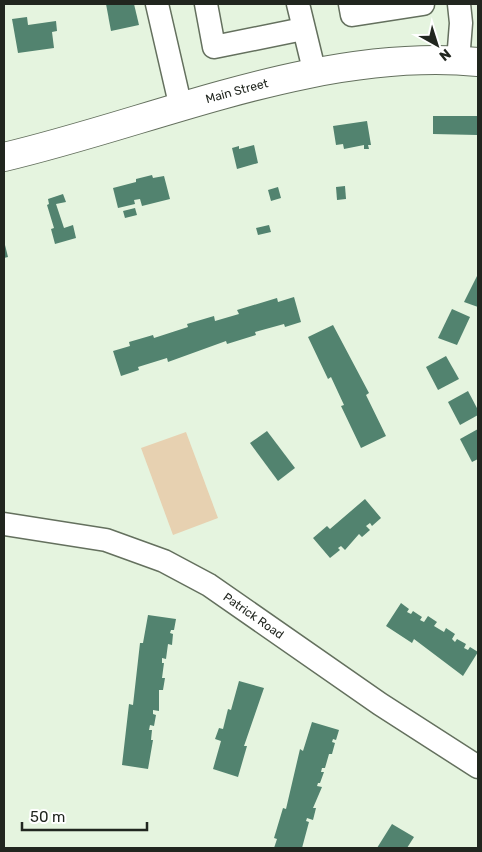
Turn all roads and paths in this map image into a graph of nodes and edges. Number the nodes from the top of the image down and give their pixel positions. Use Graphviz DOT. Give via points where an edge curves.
graph roads {
  1 [pos="157,4"];
  2 [pos="206,4"];
  3 [pos="298,4"];
  4 [pos="350,4"];
  5 [pos="423,4"];
  6 [pos="459,4"];
  7 [pos="303,29"];
  8 [pos="468,61"];
  9 [pos="315,74"];
  10 [pos="181,108"];
  11 [pos="4,157"];
  12 [pos="4,524"];
  13 [pos="478,767"];
  1 -- 10 [label="street"];
  2 -- 7 [label="street" via="214,47"];
  3 -- 7 [label="street"];
  4 -- 5 [label="street" via="352,15"];
  6 -- 8 [label="street"];
  7 -- 9 [label="street"];
  8 -- 9 [label="main road, Main Street" via="377,62"];
  9 -- 10 [label="main road, Main Street"];
  10 -- 11 [label="main road, Main Street"];
  12 -- 13 [label="street, Patrick Road" via="106,540 170,564 209,585 380,704"];
}
